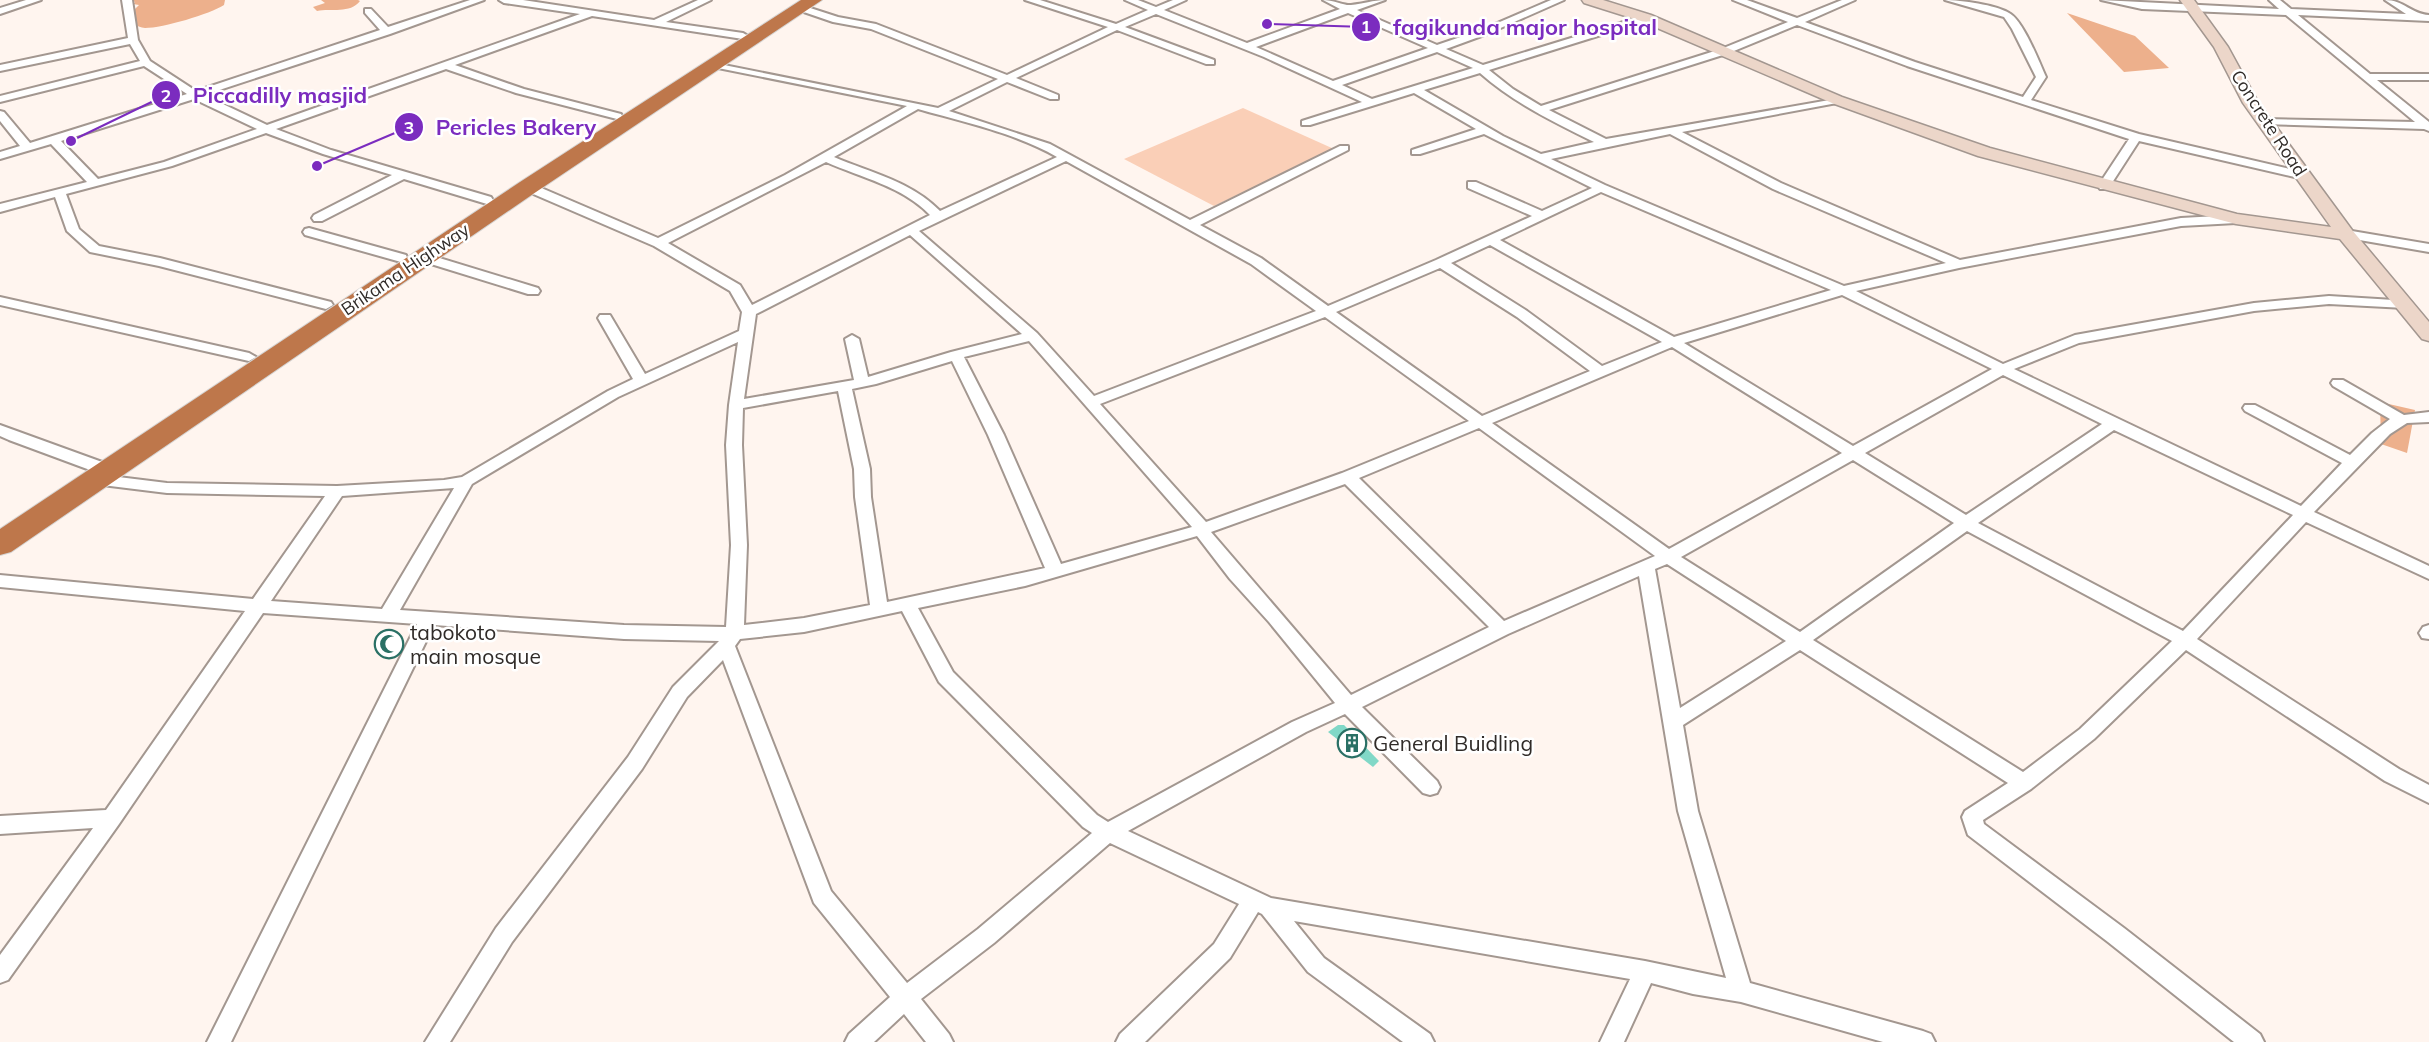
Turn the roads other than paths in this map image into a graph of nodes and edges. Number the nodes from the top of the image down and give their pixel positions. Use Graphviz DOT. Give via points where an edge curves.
graph roads {
  1 [pos="36,0"];
  2 [pos="127,0"];
  3 [pos="478,0"];
  4 [pos="504,0"];
  5 [pos="705,0"];
  6 [pos="1029,0"];
  7 [pos="1131,0"];
  8 [pos="1181,0"];
  9 [pos="1328,0"];
  10 [pos="1380,0"];
  11 [pos="1559,0"];
  12 [pos="1589,0"];
  13 [pos="1738,0"];
  14 [pos="1850,0"];
  15 [pos="1950,0"];
  16 [pos="2106,0"];
  17 [pos="2274,0"];
  18 [pos="2390,0"];
  19 [pos="805,3"];
  20 [pos="2002,3"];
  21 [pos="2189,4"];
  22 [pos="1349,9"];
  23 [pos="1156,10"];
  24 [pos="0,11"];
  25 [pos="368,11"];
  26 [pos="2288,13"];
  27 [pos="592,14"];
  28 [pos="2007,15"];
  29 [pos="1646,18"];
  30 [pos="2424,18"];
  31 [pos="657,22"];
  32 [pos="1797,22"];
  33 [pos="1117,27"];
  34 [pos="387,32"];
  35 [pos="743,36"];
  36 [pos="133,40"];
  37 [pos="1246,47"];
  38 [pos="1436,48"];
  39 [pos="1725,51"];
  40 [pos="1210,62"];
  41 [pos="146,63"];
  42 [pos="713,64"];
  43 [pos="445,65"];
  44 [pos="0,68"];
  45 [pos="1481,68"];
  46 [pos="2429,76"];
  47 [pos="2369,77"];
  48 [pos="1004,79"];
  49 [pos="680,82"];
  50 [pos="1332,85"];
  51 [pos="1415,89"];
  52 [pos="195,95"];
  53 [pos="1054,98"];
  54 [pos="0,99"];
  55 [pos="1837,100"];
  56 [pos="2025,101"];
  57 [pos="1370,102"];
  58 [pos="917,105"];
  59 [pos="1539,110"];
  60 [pos="938,111"];
  61 [pos="0,114"];
  62 [pos="617,116"];
  63 [pos="2265,122"];
  64 [pos="1306,123"];
  65 [pos="2428,127"];
  66 [pos="266,129"];
  67 [pos="1486,130"];
  68 [pos="1670,130"];
  69 [pos="2136,136"];
  70 [pos="54,140"];
  71 [pos="1605,143"];
  72 [pos="28,148"];
  73 [pos="1344,148"];
  74 [pos="1416,152"];
  75 [pos="0,156"];
  76 [pos="1066,157"];
  77 [pos="826,158"];
  78 [pos="1539,158"];
  79 [pos="402,175"];
  80 [pos="2303,176"];
  81 [pos="95,183"];
  82 [pos="1472,185"];
  83 [pos="2104,186"];
  84 [pos="528,187"];
  85 [pos="1601,188"];
  86 [pos="59,192"];
  87 [pos="487,200"];
  88 [pos="0,208"];
  89 [pos="938,216"];
  90 [pos="1540,216"];
  91 [pos="318,218"];
  92 [pos="2236,219"];
  93 [pos="1190,225"];
  94 [pos="911,230"];
  95 [pos="309,232"];
  96 [pos="2350,239"];
  97 [pos="1490,240"];
  98 [pos="658,243"];
  99 [pos="2429,246"];
  100 [pos="412,257"];
  101 [pos="1441,263"];
  102 [pos="1959,264"];
  103 [pos="1843,290"];
  104 [pos="533,291"];
  105 [pos="0,301"];
  106 [pos="2405,304"];
  107 [pos="326,305"];
  108 [pos="1328,311"];
  109 [pos="749,312"];
  110 [pos="605,318"];
  111 [pos="746,333"];
  112 [pos="2429,335"];
  113 [pos="1032,336"];
  114 [pos="852,339"];
  115 [pos="1674,342"];
  116 [pos="956,355"];
  117 [pos="249,357"];
  118 [pos="2005,368"];
  119 [pos="1600,372"];
  120 [pos="641,380"];
  121 [pos="862,382"];
  122 [pos="2338,383"];
  123 [pos="844,385"];
  124 [pos="1092,402"];
  125 [pos="736,405"];
  126 [pos="2250,408"];
  127 [pos="2429,417"];
  128 [pos="2402,419"];
  129 [pos="1480,421"];
  130 [pos="2113,424"];
  131 [pos="0,430"];
  132 [pos="1854,455"];
  133 [pos="2352,462"];
  134 [pos="95,472"];
  135 [pos="1348,477"];
  136 [pos="465,481"];
  137 [pos="337,491"];
  138 [pos="2303,515"];
  139 [pos="1966,523"];
  140 [pos="1203,529"];
  141 [pos="0,530"];
  142 [pos="0,543"];
  143 [pos="1668,558"];
  144 [pos="1646,567"];
  145 [pos="1055,571"];
  146 [pos="2429,573"];
  147 [pos="0,581"];
  148 [pos="907,605"];
  149 [pos="256,606"];
  150 [pos="880,611"];
  151 [pos="387,616"];
  152 [pos="429,618"];
  153 [pos="1502,629"];
  154 [pos="730,638"];
  155 [pos="1802,640"];
  156 [pos="2185,640"];
  157 [pos="1348,705"];
  158 [pos="1672,722"];
  159 [pos="2024,783"];
  160 [pos="1430,787"];
  161 [pos="2429,795"];
  162 [pos="112,818"];
  163 [pos="0,825"];
  164 [pos="1108,832"];
  165 [pos="1261,904"];
  166 [pos="1645,971"];
  167 [pos="0,973"];
  168 [pos="1741,991"];
  169 [pos="906,997"];
  170 [pos="219,1042"];
  171 [pos="437,1042"];
  172 [pos="857,1042"];
  173 [pos="941,1042"];
  174 [pos="1128,1042"];
  175 [pos="1422,1042"];
  176 [pos="1612,1042"];
  177 [pos="1923,1042"];
  178 [pos="2252,1042"];
  1 -- 24 [label="street"];
  2 -- 36 [label="street"];
  3 -- 34 [label="street"];
  4 -- 27 [label="street"];
  5 -- 31 [label="street"];
  6 -- 33 [label="street"];
  7 -- 23 [label="street"];
  8 -- 23 [label="street"];
  9 -- 22 [label="street"];
  10 -- 22 [label="street"];
  11 -- 38 [label="street"];
  12 -- 29 [label="street"];
  13 -- 32 [label="street"];
  14 -- 32 [label="street"];
  15 -- 28 [label="street"];
  16 -- 21 [label="street" via="2131,5"];
  17 -- 26 [label="street"];
  18 -- 30 [label="street"];
  19 -- 35 [label="highway, Brikama Highway"];
  19 -- 42 [label="highway, Brikama Highway"];
  19 -- 48 [label="street" via="836,20 873,26"];
  20 -- 28 [label="street"];
  21 -- 26 [label="street"];
  21 -- 63 [label="street, Concrete Road" via="2221,46"];
  22 -- 37 [label="street"];
  22 -- 38 [label="street"];
  23 -- 33 [label="street"];
  23 -- 37 [label="street"];
  25 -- 34 [label="street"];
  26 -- 30 [label="street"];
  26 -- 47 [label="street"];
  27 -- 31 [label="street"];
  27 -- 43 [label="street"];
  28 -- 56 [label="street" via="2041,77"];
  29 -- 39 [label="street"];
  29 -- 45 [label="street"];
  31 -- 35 [label="street"];
  32 -- 39 [label="street"];
  32 -- 56 [label="street"];
  33 -- 40 [label="street"];
  33 -- 48 [label="street"];
  34 -- 52 [label="street"];
  35 -- 49 [label="highway, Brikama Highway"];
  36 -- 41 [label="street"];
  36 -- 44 [label="street"];
  37 -- 50 [label="street"];
  38 -- 45 [label="street"];
  38 -- 50 [label="street"];
  39 -- 55 [label="street"];
  39 -- 59 [label="street"];
  41 -- 52 [label="street"];
  41 -- 54 [label="street"];
  42 -- 49 [label="highway, Brikama Highway"];
  42 -- 58 [label="street"];
  43 -- 62 [label="street" via="519,91"];
  43 -- 66 [label="street"];
  45 -- 51 [label="street"];
  45 -- 59 [label="street"];
  46 -- 47 [label="street"];
  47 -- 65 [label="street"];
  48 -- 53 [label="street"];
  48 -- 60 [label="street"];
  49 -- 62 [label="highway, Brikama Highway"];
  49 -- 84 [label="highway, Brikama Highway"];
  50 -- 57 [label="street"];
  51 -- 57 [label="street"];
  51 -- 67 [label="street"];
  52 -- 66 [label="street"];
  52 -- 70 [label="street"];
  55 -- 68 [label="street"];
  55 -- 83 [label="street" via="1984,152"];
  56 -- 69 [label="street"];
  57 -- 64 [label="street"];
  58 -- 60 [label="street"];
  58 -- 77 [label="street"];
  59 -- 71 [label="street"];
  60 -- 76 [label="street" via="1046,146"];
  61 -- 72 [label="street"];
  62 -- 87 [label="highway, Brikama Highway"];
  63 -- 65 [label="street"];
  63 -- 80 [label="street, Concrete Road"];
  66 -- 79 [label="street"];
  66 -- 81 [label="street" via="168,164"];
  67 -- 74 [label="street"];
  67 -- 78 [label="street"];
  68 -- 71 [label="street"];
  68 -- 102 [label="street" via="1777,186"];
  69 -- 80 [label="street"];
  69 -- 83 [label="street"];
  70 -- 72 [label="street"];
  70 -- 81 [label="street"];
  71 -- 78 [label="street"];
  72 -- 75 [label="street"];
  73 -- 93 [label="street"];
  76 -- 89 [label="street"];
  76 -- 93 [label="street"];
  77 -- 89 [label="street" via="884,180 930,206"];
  77 -- 98 [label="street"];
  78 -- 85 [label="street"];
  79 -- 87 [label="street"];
  79 -- 91 [label="street"];
  80 -- 96 [label="street, Concrete Road"];
  81 -- 86 [label="street"];
  82 -- 90 [label="street"];
  83 -- 92 [label="street"];
  84 -- 98 [label="street"];
  84 -- 100 [label="highway, Brikama Highway"];
  85 -- 90 [label="street"];
  85 -- 103 [label="street"];
  86 -- 88 [label="street"];
  86 -- 107 [label="street" via="73,231 95,249"];
  87 -- 100 [label="highway, Brikama Highway"];
  89 -- 94 [label="street"];
  90 -- 97 [label="street"];
  92 -- 96 [label="street"];
  92 -- 102 [label="street" via="2181,222"];
  93 -- 108 [label="street" via="1256,261"];
  94 -- 109 [label="street"];
  94 -- 113 [label="street"];
  95 -- 100 [label="street"];
  96 -- 99 [label="street"];
  96 -- 106 [label="street, Concrete Road"];
  97 -- 101 [label="street"];
  97 -- 115 [label="street"];
  98 -- 109 [label="street" via="735,288"];
  100 -- 104 [label="street"];
  100 -- 107 [label="highway, Brikama Highway"];
  100 -- 134 [label="highway, Brikama Highway"];
  101 -- 108 [label="street"];
  101 -- 119 [label="street" via="1522,314"];
  102 -- 103 [label="street"];
  103 -- 115 [label="street"];
  103 -- 118 [label="street"];
  105 -- 117 [label="street"];
  106 -- 112 [label="street, Concrete Road"];
  106 -- 118 [label="street" via="2329,300 2254,307 2075,339"];
  107 -- 117 [label="highway, Brikama Highway"];
  108 -- 124 [label="street"];
  108 -- 129 [label="street"];
  109 -- 111 [label="street"];
  110 -- 120 [label="street"];
  111 -- 120 [label="street"];
  111 -- 125 [label="street"];
  113 -- 116 [label="street"];
  113 -- 124 [label="street"];
  114 -- 121 [label="street"];
  115 -- 119 [label="street"];
  115 -- 132 [label="street"];
  116 -- 121 [label="street"];
  116 -- 145 [label="street" via="1005,454"];
  117 -- 134 [label="highway, Brikama Highway"];
  118 -- 130 [label="street"];
  118 -- 132 [label="street"];
  119 -- 129 [label="street"];
  120 -- 136 [label="street"];
  121 -- 123 [label="street"];
  122 -- 128 [label="street"];
  123 -- 125 [label="street"];
  123 -- 150 [label="street" via="862,469"];
  124 -- 140 [label="street"];
  125 -- 154 [label="street" via="739,545"];
  126 -- 133 [label="street"];
  127 -- 128 [label="street"];
  128 -- 133 [label="street" via="2394,421"];
  129 -- 135 [label="street"];
  129 -- 143 [label="street"];
  130 -- 138 [label="street"];
  130 -- 139 [label="street"];
  131 -- 134 [label="street"];
  132 -- 139 [label="street"];
  132 -- 143 [label="street"];
  133 -- 138 [label="street"];
  134 -- 137 [label="street" via="167,488"];
  134 -- 141 [label="highway, Brikama Highway"];
  134 -- 142 [label="highway, Brikama Highway"];
  135 -- 140 [label="street"];
  135 -- 153 [label="street"];
  136 -- 137 [label="street"];
  136 -- 151 [label="street"];
  137 -- 149 [label="street"];
  138 -- 146 [label="street"];
  138 -- 156 [label="street"];
  139 -- 155 [label="street"];
  139 -- 156 [label="street"];
  140 -- 145 [label="street"];
  140 -- 157 [label="street" via="1236,575"];
  143 -- 144 [label="street"];
  143 -- 155 [label="street"];
  144 -- 153 [label="street"];
  144 -- 158 [label="street"];
  145 -- 148 [label="street"];
  147 -- 149 [label="street"];
  148 -- 150 [label="street"];
  148 -- 164 [label="street" via="946,677 1090,821"];
  149 -- 151 [label="street"];
  149 -- 162 [label="street"];
  150 -- 154 [label="street"];
  151 -- 152 [label="street"];
  152 -- 154 [label="street"];
  152 -- 170 [label="street"];
  153 -- 157 [label="street"];
  154 -- 169 [label="street" via="822,896"];
  154 -- 171 [label="street" via="680,692 635,763 504,935"];
  155 -- 158 [label="street"];
  155 -- 159 [label="street"];
  156 -- 159 [label="street" via="2087,734"];
  156 -- 161 [label="street"];
  157 -- 160 [label="street"];
  157 -- 164 [label="street" via="1299,727"];
  158 -- 168 [label="street" via="1688,811"];
  159 -- 178 [label="street" via="1972,817 1975,829"];
  162 -- 163 [label="street"];
  162 -- 167 [label="street"];
  164 -- 165 [label="street"];
  164 -- 169 [label="street" via="986,936"];
  165 -- 166 [label="street"];
  165 -- 174 [label="street" via="1222,951"];
  165 -- 175 [label="street" via="1316,964"];
  166 -- 168 [label="street"];
  166 -- 176 [label="street"];
  168 -- 177 [label="street"];
  169 -- 172 [label="street"];
  169 -- 173 [label="street"];
}
